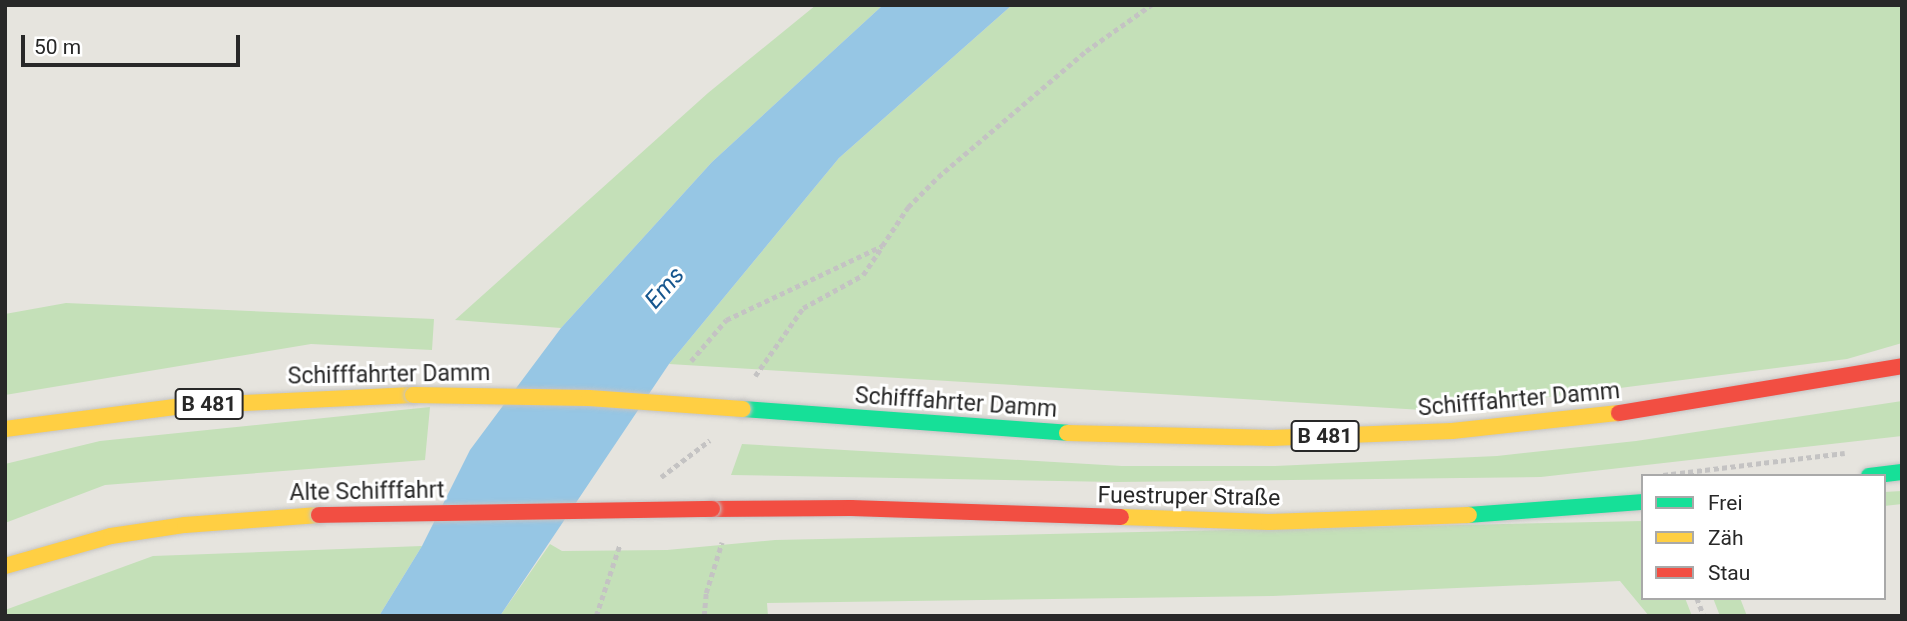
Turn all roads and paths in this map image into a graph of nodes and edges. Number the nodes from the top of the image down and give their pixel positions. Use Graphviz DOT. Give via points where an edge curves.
graph roads {
  1 [pos="1151,5"];
  2 [pos="691,361"];
  3 [pos="1902,366"];
  4 [pos="5,429"];
  5 [pos="1854,453"];
  6 [pos="1669,474"];
  7 [pos="1641,502"];
  8 [pos="735,509"];
  9 [pos="724,537"];
  10 [pos="5,566"];
  11 [pos="704,616"];
  1 -- 2 [label="path" via="1077,58 938,177 908,207 882,246 726,320"];
  3 -- 4 [label="main road, Schifffahrter Damm / B 481, bridge" via="1629,412 1452,431 1285,438 1118,437 589,398 413,395 181,406"];
  5 -- 6 [label="path"];
  7 -- 8 [label="main road, Fuestruper Straße" via="1436,518 1269,522 851,508"];
  8 -- 10 [label="main road, Alte Schifffahrt, bridge" via="319,515 185,525 111,536"];
  9 -- 11 [label="path" via="706,593"];
}
